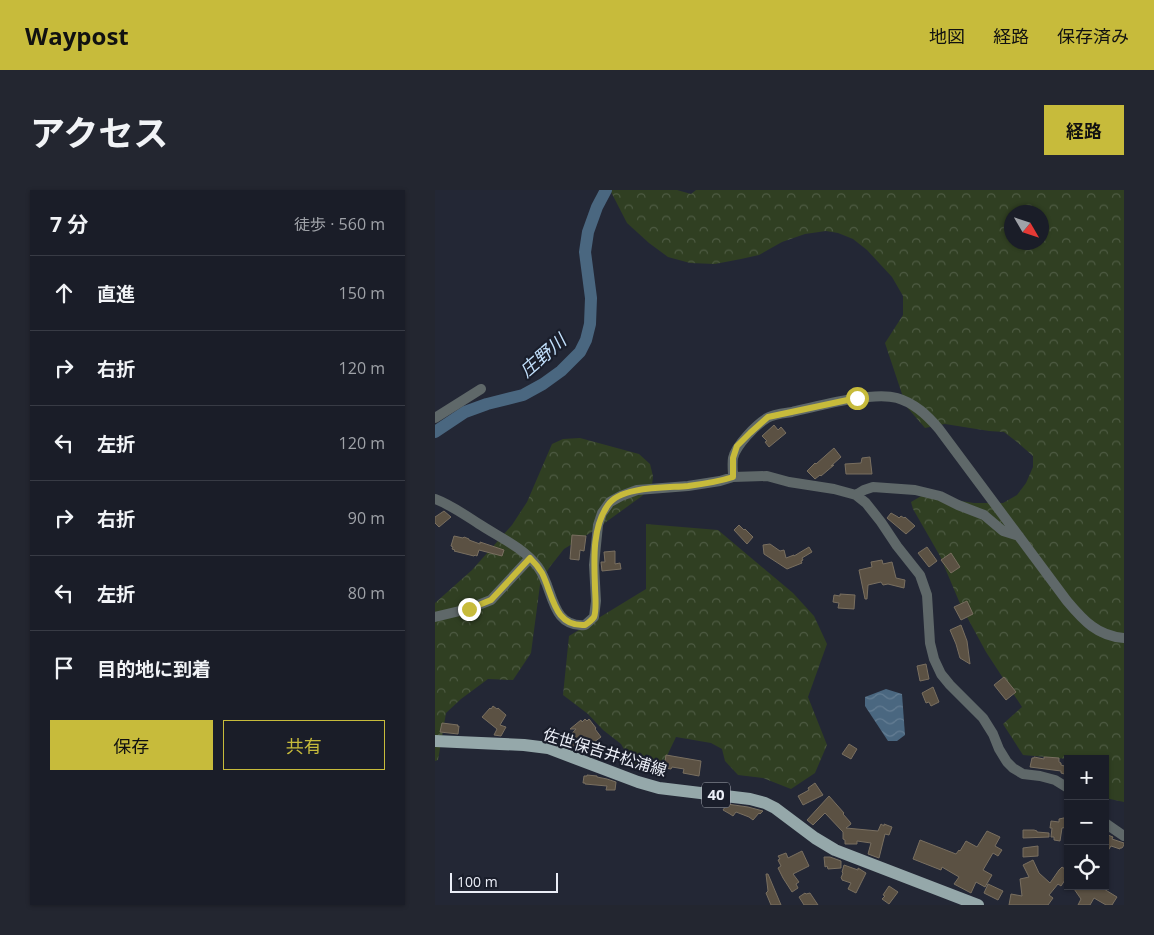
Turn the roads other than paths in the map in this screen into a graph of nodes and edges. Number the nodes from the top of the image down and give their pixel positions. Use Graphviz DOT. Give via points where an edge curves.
graph roads {
  1 [pos="481,389"];
  2 [pos="435,418"];
  3 [pos="733,477"];
  4 [pos="856,495"];
  5 [pos="435,499"];
  6 [pos="1019,536"];
  7 [pos="530,558"];
  8 [pos="435,617"];
  9 [pos="1124,638"];
  10 [pos="435,741"];
  11 [pos="1064,786"];
  12 [pos="1109,826"];
  13 [pos="1124,836"];
  14 [pos="979,905"];
  1 -- 2 [label="street"];
  3 -- 4 [label="street" via="767,476"];
  3 -- 6 [label="street" via="737,446 768,417 857,398 897,398 909,402 928,416"];
  3 -- 7 [label="street" via="696,485 637,490 610,502 598,525 594,617 585,625 576,626 557,612 542,573"];
  4 -- 6 [label="street" via="873,487 915,490 940,496 984,515 1003,531"];
  4 -- 11 [label="street" via="881,522 920,576 927,595 930,643 941,674 983,718 1013,768"];
  5 -- 7 [label="street"];
  6 -- 9 [label="street" via="1083,620 1101,632"];
  7 -- 8 [label="street" via="491,600"];
  10 -- 14 [label="main road, 佐世保吉井松浦線 / 40" via="548,748 659,788 765,803 835,850"];
  12 -- 13 [label="street"];
}
